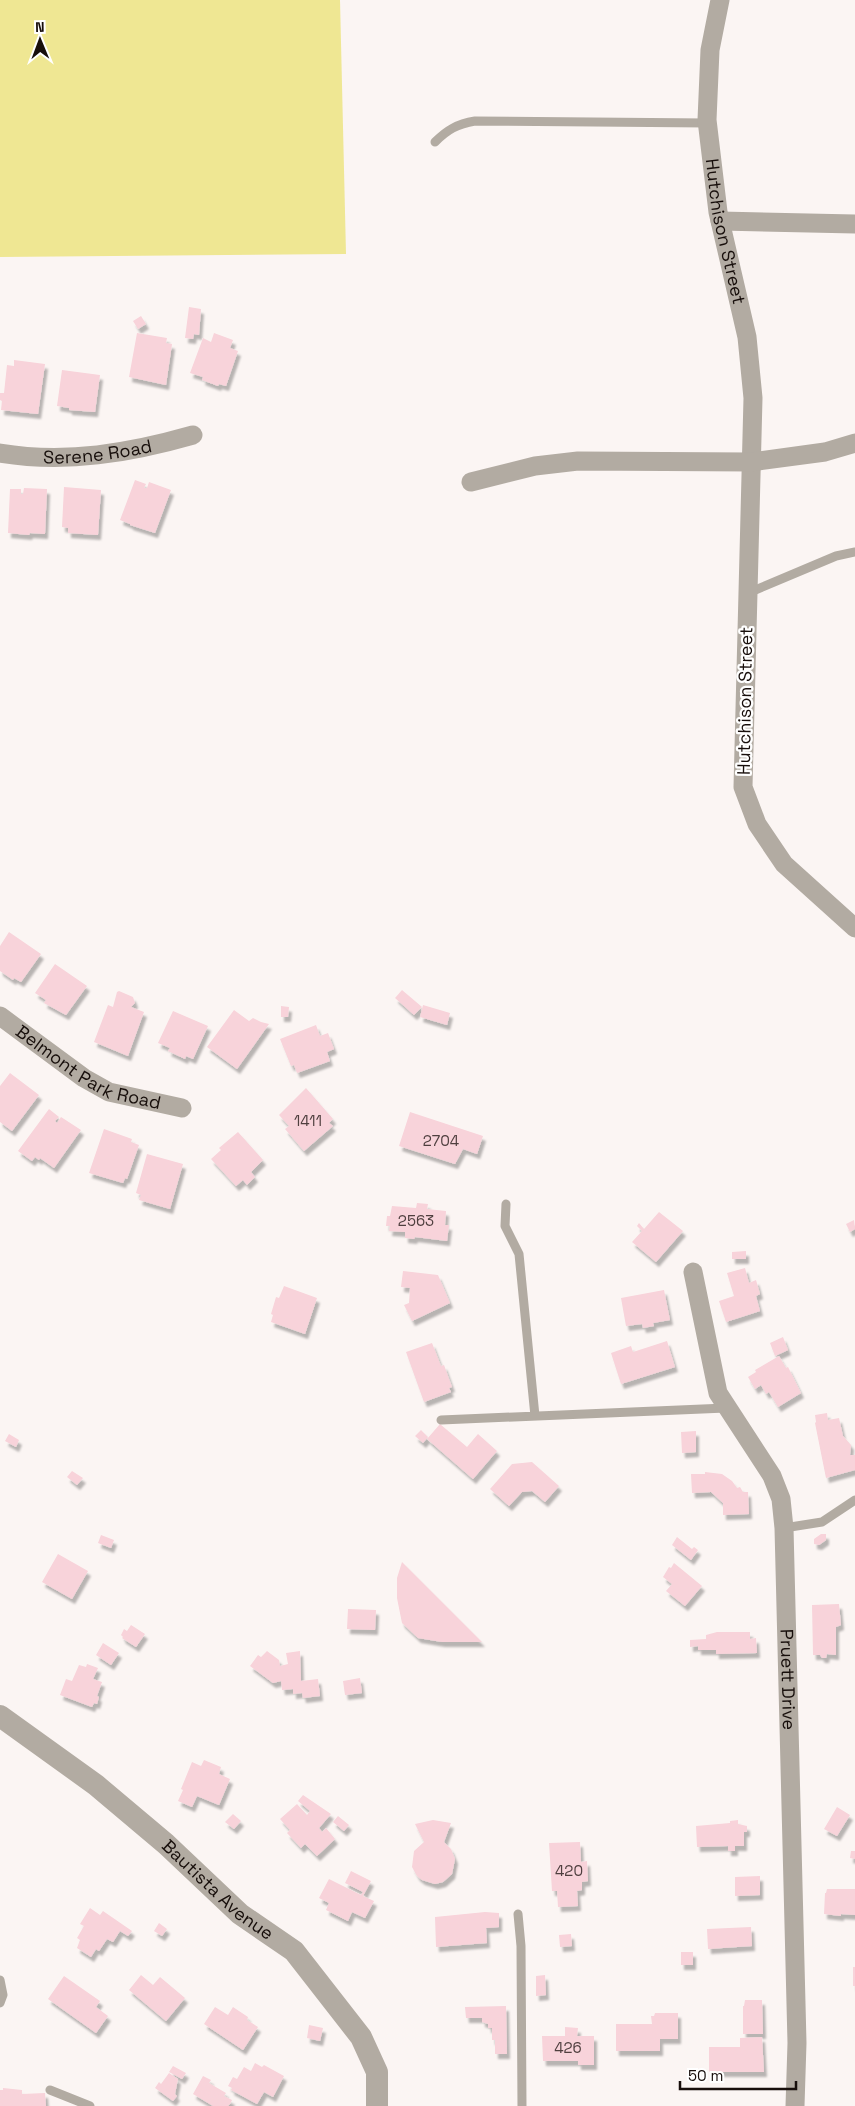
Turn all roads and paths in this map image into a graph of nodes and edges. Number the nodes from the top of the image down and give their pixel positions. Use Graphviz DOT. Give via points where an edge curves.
graph roads {
  1 [pos="720,0"];
  2 [pos="707,123"];
  3 [pos="435,142"];
  4 [pos="720,221"];
  5 [pos="855,224"];
  6 [pos="193,435"];
  7 [pos="855,443"];
  8 [pos="0,453"];
  9 [pos="751,462"];
  10 [pos="471,482"];
  11 [pos="855,552"];
  12 [pos="748,593"];
  13 [pos="855,928"];
  14 [pos="0,1016"];
  15 [pos="182,1108"];
  16 [pos="506,1204"];
  17 [pos="692,1272"];
  18 [pos="726,1408"];
  19 [pos="535,1416"];
  20 [pos="441,1420"];
  21 [pos="855,1500"];
  22 [pos="784,1528"];
  23 [pos="0,1716"];
  24 [pos="518,1914"];
  25 [pos="0,1980"];
  26 [pos="0,2003"];
  27 [pos="50,2090"];
  28 [pos="90,2106"];
  29 [pos="377,2106"];
  30 [pos="522,2106"];
  31 [pos="795,2106"];
  1 -- 2 [label="street, Hutchison Street" via="710,50"];
  2 -- 3 [label="lane" via="475,121 461,123"];
  2 -- 4 [label="street, Hutchison Street"];
  4 -- 5 [label="street"];
  4 -- 9 [label="street, Hutchison Street" via="747,337 753,398"];
  6 -- 8 [label="street, Serene Road" via="144,449 98,456 48,457"];
  7 -- 9 [label="street" via="825,452"];
  9 -- 10 [label="street" via="578,461 535,466"];
  9 -- 12 [label="street, Hutchison Street"];
  11 -- 12 [label="lane" via="836,556"];
  12 -- 13 [label="street, Hutchison Street" via="743,787 757,824 784,864"];
  14 -- 15 [label="street, Belmont Park Road" via="84,1078 109,1092"];
  16 -- 19 [label="lane" via="505,1226 519,1254"];
  17 -- 18 [label="street, Pruett Drive" via="718,1393"];
  18 -- 19 [label="lane"];
  18 -- 22 [label="street, Pruett Drive" via="772,1476 781,1499"];
  19 -- 20 [label="lane"];
  21 -- 22 [label="lane" via="822,1522"];
  22 -- 31 [label="street, Pruett Drive"];
  23 -- 29 [label="street, Bautista Avenue" via="96,1785 166,1844 240,1914 294,1951 361,2037 377,2072"];
  24 -- 30 [label="lane"];
  25 -- 26 [label="lane"];
  27 -- 28 [label="lane"];
}
